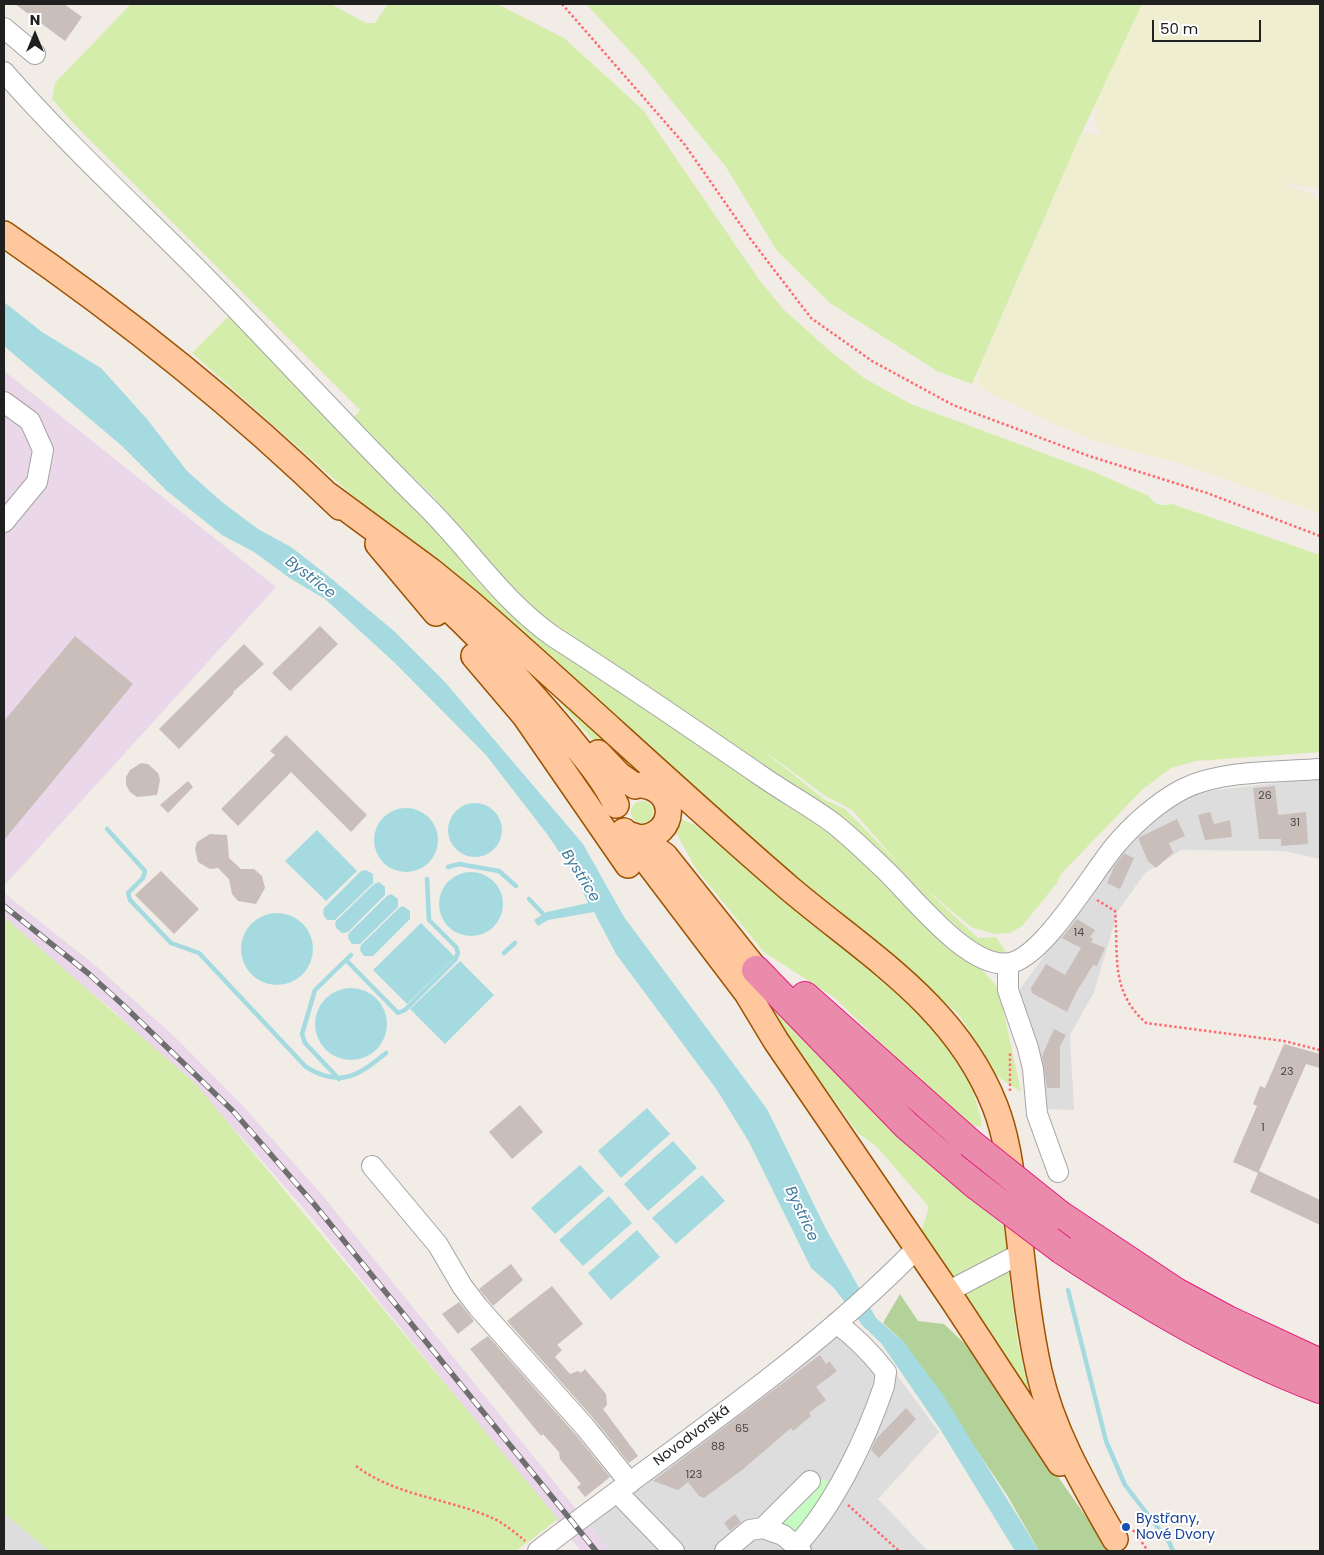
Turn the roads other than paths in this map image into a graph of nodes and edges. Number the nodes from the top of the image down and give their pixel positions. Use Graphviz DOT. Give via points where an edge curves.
graph roads {
  1 [pos="4,28"];
  2 [pos="36,54"];
  3 [pos="4,72"];
  4 [pos="4,234"];
  5 [pos="4,402"];
  6 [pos="4,522"];
  7 [pos="384,543"];
  8 [pos="1320,769"];
  9 [pos="636,786"];
  10 [pos="616,805"];
  11 [pos="667,815"];
  12 [pos="632,835"];
  13 [pos="791,889"];
  14 [pos="759,964"];
  15 [pos="1008,964"];
  16 [pos="776,1041"];
  17 [pos="372,1166"];
  18 [pos="1058,1172"];
  19 [pos="917,1248"];
  20 [pos="1022,1253"];
  21 [pos="947,1292"];
  22 [pos="840,1319"];
  23 [pos="1320,1363"];
  24 [pos="1320,1389"];
  25 [pos="810,1481"];
  26 [pos="623,1488"];
  27 [pos="763,1528"];
  28 [pos="1119,1545"];
  29 [pos="798,1549"];
  30 [pos="538,1551"];
  31 [pos="674,1551"];
  32 [pos="725,1551"];
  1 -- 2 [label="street"];
  3 -- 15 [label="street" via="82,158 205,277 426,506 516,608 554,637 833,824 974,954 984,960"];
  4 -- 7 [label="main road" via="162,351"];
  5 -- 6 [label="street" via="30,421 43,450 37,482"];
  7 -- 9 [label="main road" via="493,639 611,768"];
  7 -- 10 [label="main road" via="516,676 602,778"];
  7 -- 13 [label="main road" via="431,571 476,608"];
  7 -- 16 [label="main road" via="520,709 630,868"];
  8 -- 15 [label="street" via="1236,776 1201,782 1184,789 1150,812 1115,845 1046,939 1019,960"];
  9 -- 10 [label="main road" via="622,794"];
  9 -- 11 [label="main road" via="658,791 665,798"];
  10 -- 12 [label="main road" via="617,822"];
  11 -- 12 [label="main road" via="654,836"];
  11 -- 13 [label="main road" via="695,819"];
  11 -- 14 [label="main road" via="673,839 689,866"];
  12 -- 14 [label="main road" via="659,850 672,863"];
  12 -- 16 [label="main road" via="743,987"];
  13 -- 20 [label="main road" via="905,981 954,1034 974,1062 1003,1132"];
  14 -- 23 [label="highway, bridge" via="1060,1215 1176,1292"];
  14 -- 24 [label="highway, bridge" via="906,1125 976,1185 1062,1250 1173,1319 1215,1342"];
  15 -- 18 [label="street" via="1008,990 1033,1069 1037,1114"];
  16 -- 19 [label="main road"];
  17 -- 26 [label="street" via="438,1245 478,1307 585,1427"];
  19 -- 21 [label="main road"];
  19 -- 22 [label="street, Novodvorská"];
  20 -- 21 [label="street"];
  20 -- 28 [label="main road" via="1032,1331 1046,1400 1072,1460"];
  21 -- 28 [label="main road"];
  22 -- 26 [label="street, Novodvorská"];
  22 -- 29 [label="street" via="886,1372 880,1399 837,1489"];
  25 -- 27 [label="street"];
  26 -- 30 [label="street, Novodvorská"];
  26 -- 31 [label="street"];
  27 -- 29 [label="street" via="783,1535"];
  27 -- 32 [label="street" via="750,1530"];
}
